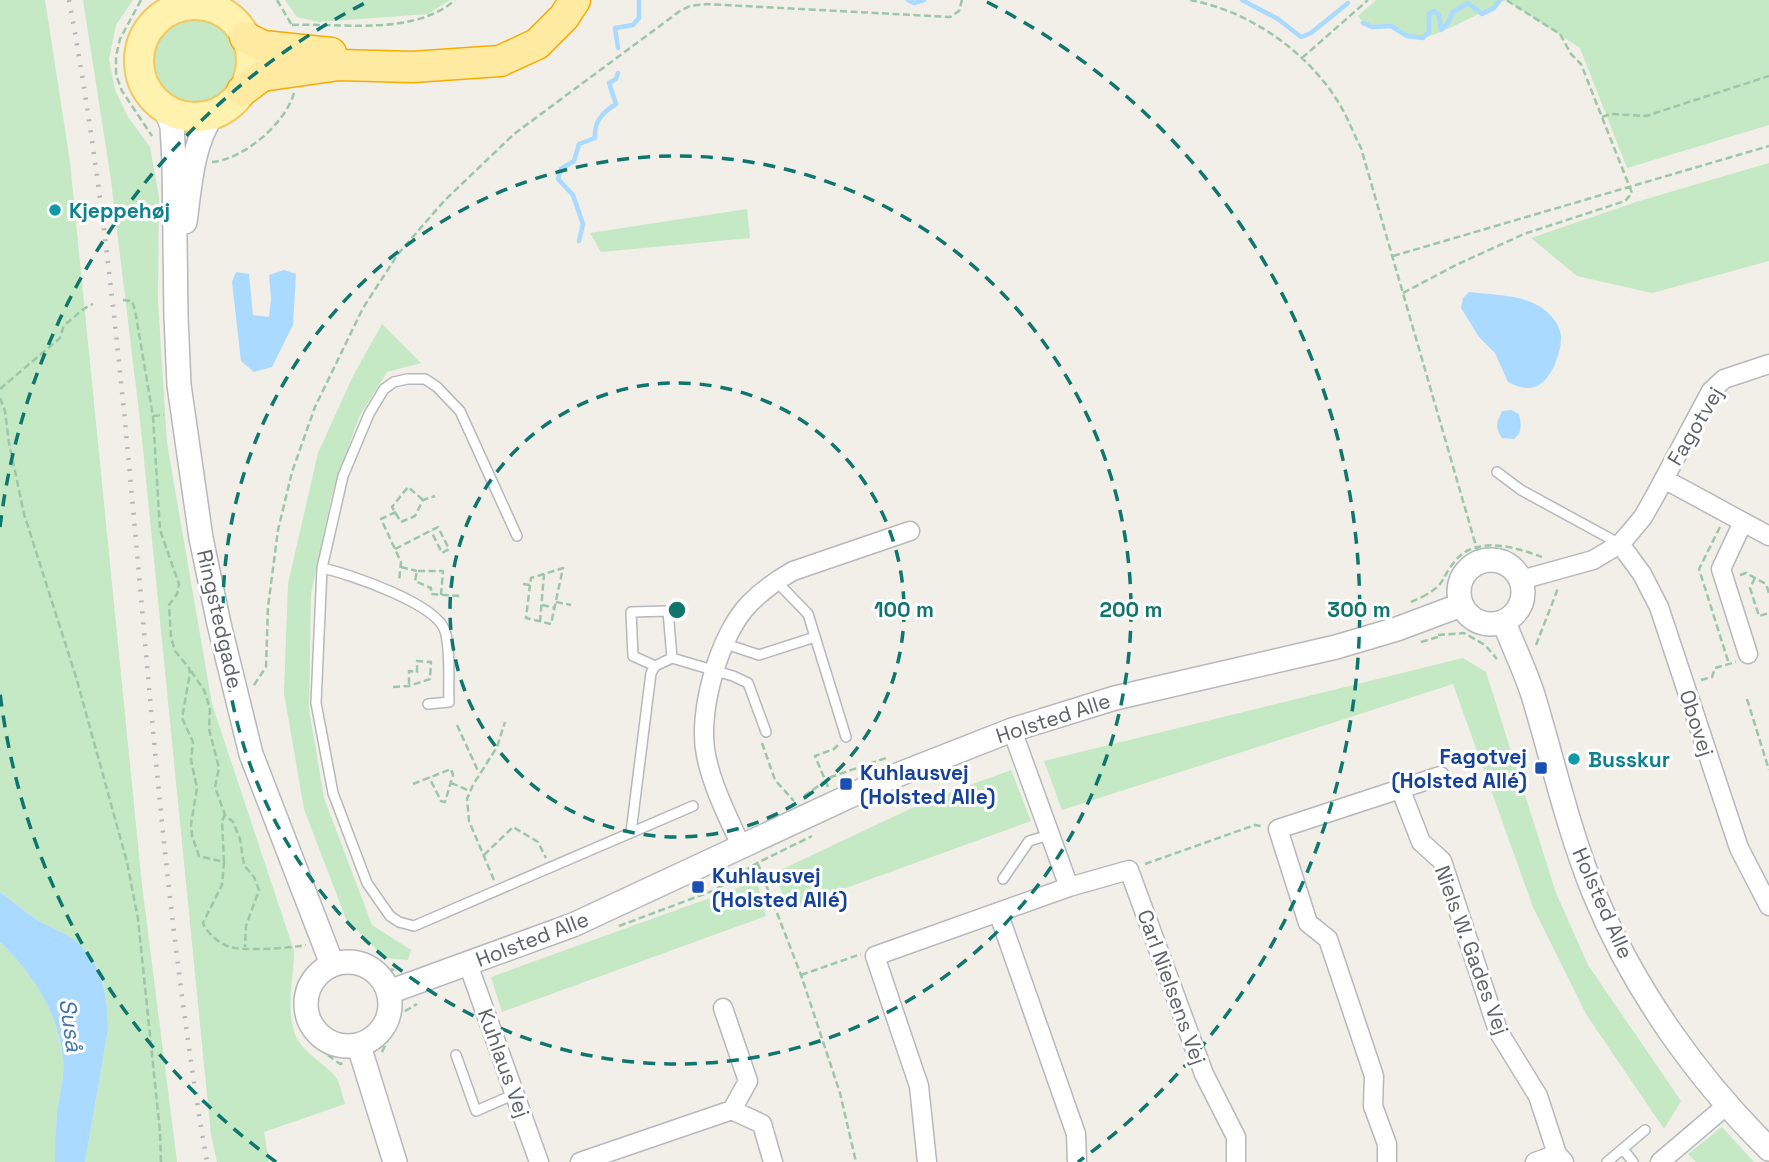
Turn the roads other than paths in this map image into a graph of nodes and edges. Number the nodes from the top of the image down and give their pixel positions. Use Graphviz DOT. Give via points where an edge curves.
graph roads {
  1 [pos="563,0"];
  2 [pos="575,0"];
  3 [pos="210,4"];
  4 [pos="154,6"];
  5 [pos="246,37"];
  6 [pos="242,91"];
  7 [pos="165,108"];
  8 [pos="213,114"];
  9 [pos="177,260"];
  10 [pos="1769,364"];
  11 [pos="1497,472"];
  12 [pos="1664,479"];
  13 [pos="1743,522"];
  14 [pos="910,531"];
  15 [pos="517,536"];
  16 [pos="1769,536"];
  17 [pos="1619,544"];
  18 [pos="323,568"];
  19 [pos="1521,580"];
  20 [pos="776,581"];
  21 [pos="1461,605"];
  22 [pos="1504,622"];
  23 [pos="815,637"];
  24 [pos="726,644"];
  25 [pos="1744,657"];
  26 [pos="672,658"];
  27 [pos="654,666"];
  28 [pos="715,670"];
  29 [pos="428,704"];
  30 [pos="1012,730"];
  31 [pos="766,732"];
  32 [pos="846,737"];
  33 [pos="1440,776"];
  34 [pos="1400,788"];
  35 [pos="693,806"];
  36 [pos="631,832"];
  37 [pos="1049,835"];
  38 [pos="741,846"];
  39 [pos="1003,879"];
  40 [pos="1069,887"];
  41 [pos="1767,899"];
  42 [pos="998,912"];
  43 [pos="328,954"];
  44 [pos="468,964"];
  45 [pos="393,990"];
  46 [pos="723,1008"];
  47 [pos="361,1051"];
  48 [pos="456,1055"];
  49 [pos="515,1094"];
  50 [pos="1727,1105"];
  51 [pos="732,1110"];
  52 [pos="1645,1130"];
  53 [pos="1623,1149"];
  54 [pos="1769,1149"];
  55 [pos="1560,1158"];
  56 [pos="395,1162"];
  57 [pos="539,1162"];
  58 [pos="580,1162"];
  59 [pos="773,1162"];
  60 [pos="927,1162"];
  61 [pos="1077,1162"];
  62 [pos="1236,1162"];
  63 [pos="1387,1162"];
  64 [pos="1535,1162"];
  65 [pos="1607,1162"];
  66 [pos="1633,1162"];
  67 [pos="1660,1162"];
  1 -- 5 [label="highway" via="531,36 497,52 412,57 340,54 263,46"];
  2 -- 6 [label="highway" via="537,44 499,61 307,68 262,76"];
  3 -- 4 [label="main road" via="168,12"];
  3 -- 5 [label="main road"];
  4 -- 7 [label="main road" via="139,65 152,97"];
  5 -- 6 [label="main road" via="251,65"];
  6 -- 8 [label="main road"];
  7 -- 8 [label="main road" via="188,116"];
  7 -- 9 [label="street, Ringstedgade" via="172,126"];
  8 -- 9 [label="street, Ringstedgade" via="199,144"];
  9 -- 43 [label="street, Ringstedgade" via="176,338 182,414 222,637 255,766"];
  10 -- 12 [label="street, Fagotvej" via="1724,379 1711,391"];
  11 -- 17 [label="lane"];
  12 -- 13 [label="street, Fagotvej"];
  12 -- 17 [label="street, Fagotvej" via="1643,517"];
  13 -- 16 [label="street, Fagotvej"];
  13 -- 25 [label="street" via="1721,569"];
  14 -- 20 [label="street"];
  15 -- 18 [label="lane" via="460,411 425,379 407,379 384,389 369,414 343,476"];
  17 -- 19 [label="street, Fagotvej" via="1593,560"];
  17 -- 41 [label="street, Obovej" via="1651,591 1739,848"];
  18 -- 29 [label="lane" via="398,596 438,619 446,633 449,702"];
  18 -- 36 [label="lane" via="316,697 319,727 336,802 367,883 390,916 414,926"];
  19 -- 21 [label="street" via="1506,563 1479,554 1460,583"];
  19 -- 22 [label="street" via="1523,600"];
  20 -- 23 [label="lane" via="804,608"];
  20 -- 24 [label="street" via="749,603"];
  21 -- 22 [label="street" via="1475,620"];
  21 -- 30 [label="street, Holsted Alle" via="1434,627 1115,698"];
  22 -- 50 [label="street, Holsted Alle" via="1532,692 1594,894 1665,1025"];
  23 -- 24 [label="lane" via="759,654"];
  23 -- 32 [label="lane"];
  24 -- 28 [label="street"];
  26 -- 27 [label="lane"];
  26 -- 27 [label="lane" via="668,611 631,612 633,656"];
  26 -- 28 [label="lane"];
  27 -- 36 [label="lane"];
  28 -- 31 [label="lane" via="748,683"];
  28 -- 38 [label="street" via="703,728 705,754"];
  30 -- 37 [label="street"];
  30 -- 38 [label="street, Holsted Alle" via="834,803 815,823"];
  33 -- 34 [label="street"];
  34 -- 55 [label="street, Niels W. Gades Vej" via="1421,842 1442,861 1498,1031 1538,1096"];
  34 -- 63 [label="street" via="1278,829 1308,923 1328,939 1374,1076 1373,1106 1387,1144"];
  35 -- 36 [label="lane"];
  37 -- 39 [label="lane" via="1029,841"];
  37 -- 40 [label="street"];
  38 -- 44 [label="street, Holsted Alle" via="573,925"];
  40 -- 42 [label="street"];
  40 -- 62 [label="street, Carl Nielsens Vej" via="1129,870 1204,1074 1236,1137"];
  42 -- 60 [label="street" via="875,956 919,1086"];
  42 -- 61 [label="street" via="1076,1134"];
  43 -- 45 [label="street" via="360,963"];
  43 -- 47 [label="street" via="306,996 310,1024 325,1040"];
  44 -- 45 [label="street, Holsted Alle"];
  44 -- 49 [label="street, Kuhlaus Vej"];
  45 -- 47 [label="street" via="389,1019"];
  46 -- 51 [label="street" via="748,1081"];
  47 -- 56 [label="street"];
  48 -- 49 [label="lane" via="476,1111"];
  49 -- 57 [label="street, Kuhlaus Vej"];
  50 -- 54 [label="street, Holsted Alle"];
  50 -- 67 [label="street"];
  51 -- 58 [label="street"];
  51 -- 59 [label="street" via="762,1124"];
  52 -- 53 [label="lane"];
  53 -- 65 [label="lane"];
  53 -- 66 [label="lane"];
  55 -- 64 [label="street, Niels W. Gades Vej"];
}
